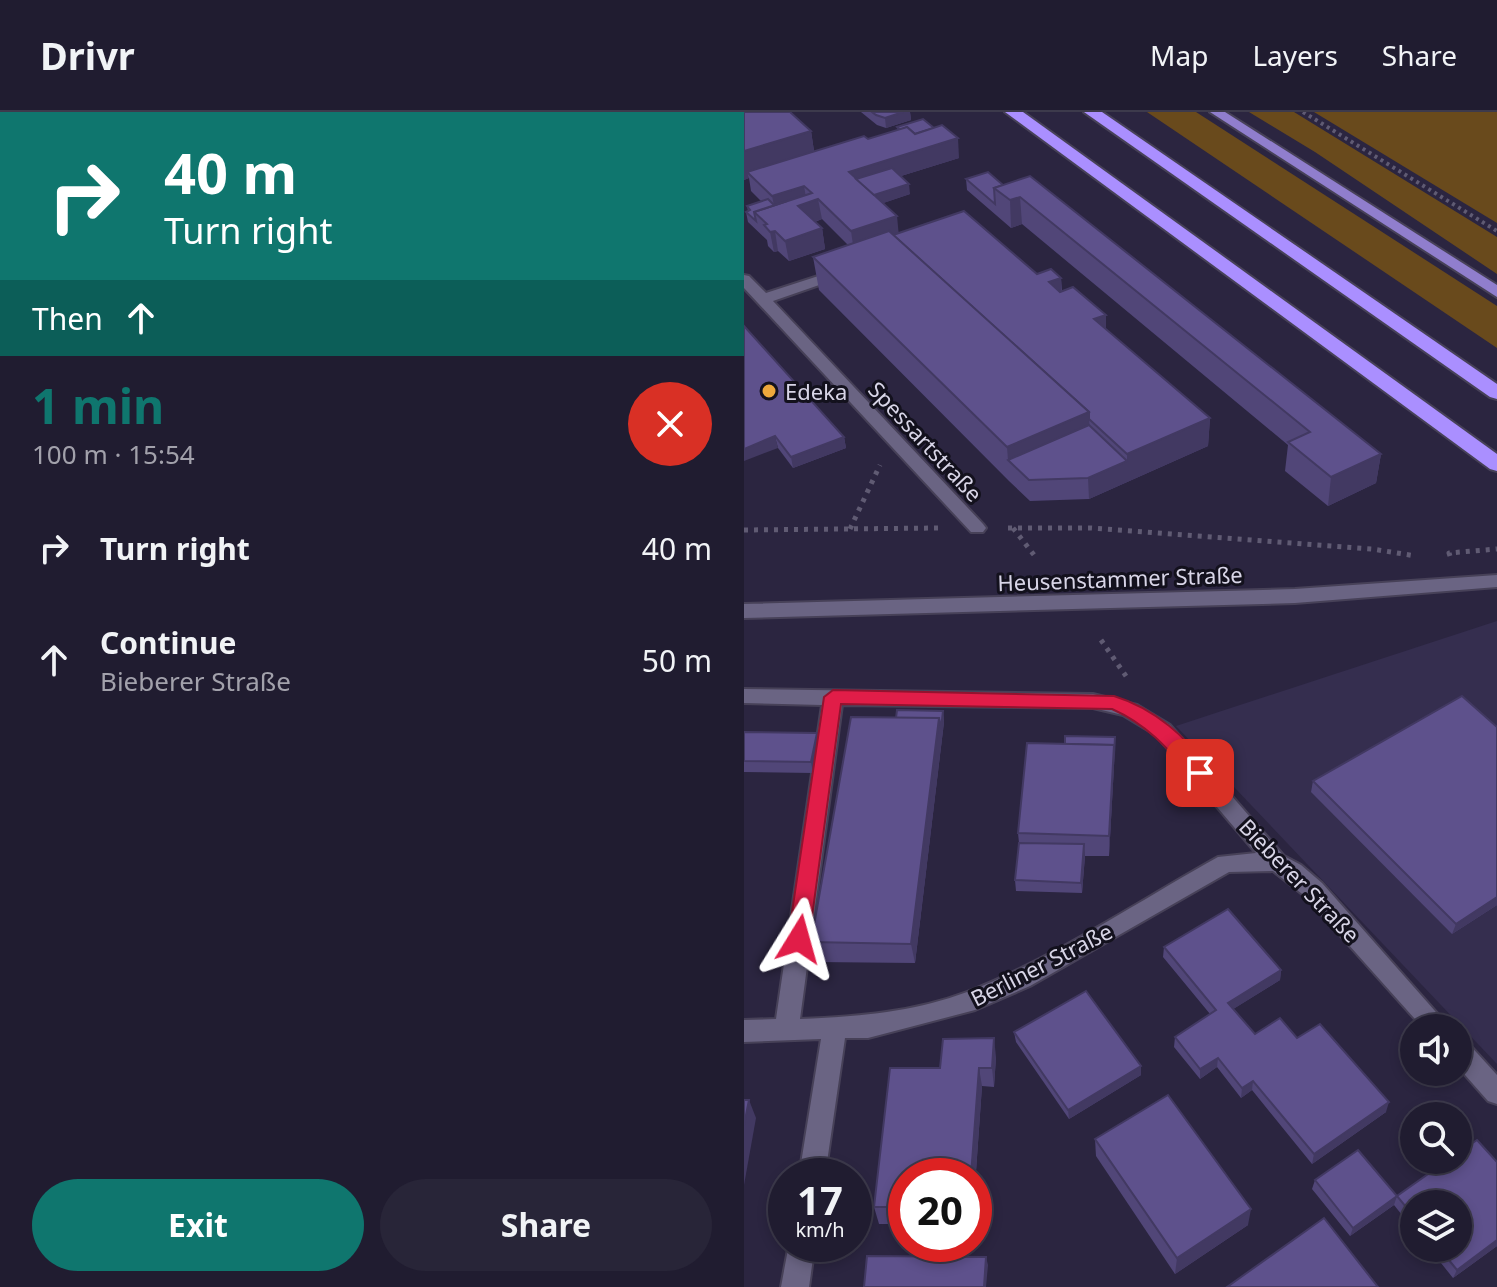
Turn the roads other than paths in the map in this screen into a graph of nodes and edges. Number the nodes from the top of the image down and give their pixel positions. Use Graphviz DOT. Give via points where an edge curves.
graph roads {
  1 [pos="1013,112"];
  2 [pos="1092,112"];
  3 [pos="1216,112"];
  4 [pos="853,268"];
  5 [pos="744,279"];
  6 [pos="1497,292"];
  7 [pos="763,299"];
  8 [pos="1497,393"];
  9 [pos="1497,464"];
  10 [pos="977,528"];
  11 [pos="1497,581"];
  12 [pos="744,611"];
  13 [pos="744,696"];
  14 [pos="833,697"];
  15 [pos="1276,862"];
  16 [pos="1425,1014"];
  17 [pos="786,1030"];
  18 [pos="834,1030"];
  19 [pos="744,1031"];
  20 [pos="1472,1065"];
  21 [pos="1497,1093"];
  22 [pos="815,1158"];
  23 [pos="799,1262"];
  24 [pos="795,1287"];
  1 -- 9 [label="highway"];
  2 -- 8 [label="highway"];
  3 -- 6 [label="main road"];
  4 -- 7 [label="street"];
  5 -- 7 [label="street, Spessartstraße"];
  7 -- 10 [label="street, Spessartstraße"];
  11 -- 12 [label="street, Heusenstammer Straße" via="1295,596"];
  13 -- 14 [label="street, Bieberer Straße"];
  14 -- 15 [label="street, Bieberer Straße" via="1114,702 1163,730"];
  14 -- 17 [label="street"];
  15 -- 16 [label="street, Bieberer Straße" via="1314,890"];
  15 -- 18 [label="street, Berliner Straße" via="1226,863 1022,979 967,1003 919,1017"];
  17 -- 18 [label="street, Berliner Straße"];
  17 -- 19 [label="street, Berliner Straße"];
  18 -- 22 [label="street"];
  20 -- 21 [label="street"];
  23 -- 24 [label="street"];
}
